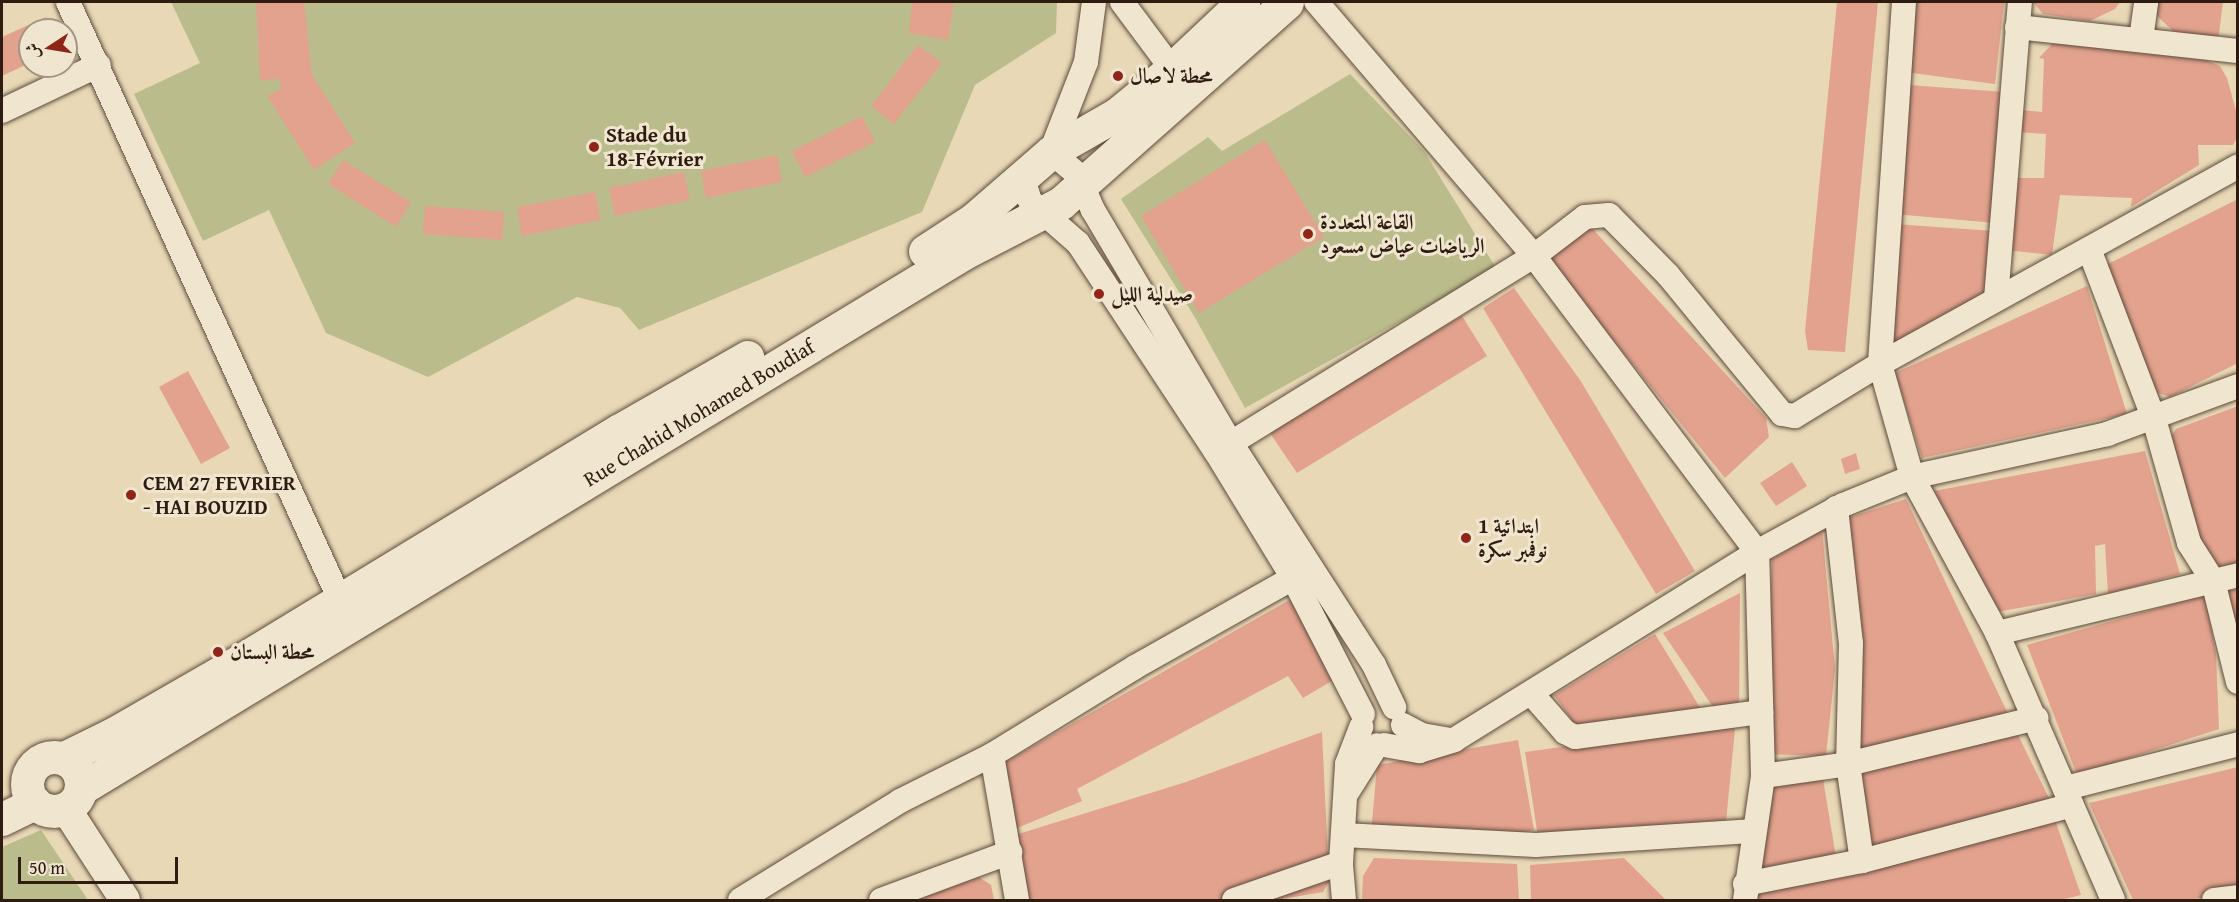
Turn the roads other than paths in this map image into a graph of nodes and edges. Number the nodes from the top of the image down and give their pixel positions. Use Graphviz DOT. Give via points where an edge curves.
graph roads {
  1 [pos="68,2"];
  2 [pos="1094,2"];
  3 [pos="1122,2"];
  4 [pos="1244,2"];
  5 [pos="1287,2"];
  6 [pos="1316,2"];
  7 [pos="1904,2"];
  8 [pos="2020,2"];
  9 [pos="2146,2"];
  10 [pos="2017,27"];
  11 [pos="2141,39"];
  12 [pos="2238,51"];
  13 [pos="99,65"];
  14 [pos="1172,69"];
  15 [pos="2,111"];
  16 [pos="1051,152"];
  17 [pos="2238,166"];
  18 [pos="1022,175"];
  19 [pos="1083,186"];
  20 [pos="1042,214"];
  21 [pos="2089,249"];
  22 [pos="1534,256"];
  23 [pos="1996,299"];
  24 [pos="1880,364"];
  25 [pos="2238,386"];
  26 [pos="2154,419"];
  27 [pos="1231,443"];
  28 [pos="1912,477"];
  29 [pos="1836,508"];
  30 [pos="1757,552"];
  31 [pos="2238,575"];
  32 [pos="1293,578"];
  33 [pos="2213,581"];
  34 [pos="340,600"];
  35 [pos="1997,633"];
  36 [pos="2238,682"];
  37 [pos="1531,693"];
  38 [pos="1761,712"];
  39 [pos="1399,716"];
  40 [pos="2036,718"];
  41 [pos="1362,720"];
  42 [pos="1454,740"];
  43 [pos="2238,744"];
  44 [pos="1380,745"];
  45 [pos="992,755"];
  46 [pos="64,758"];
  47 [pos="1848,764"];
  48 [pos="31,769"];
  49 [pos="1763,776"];
  50 [pos="2,785"];
  51 [pos="1348,791"];
  52 [pos="2069,796"];
  53 [pos="61,800"];
  54 [pos="2,819"];
  55 [pos="1755,831"];
  56 [pos="1343,835"];
  57 [pos="1010,852"];
  58 [pos="1862,861"];
  59 [pos="1341,863"];
  60 [pos="1745,892"];
  61 [pos="2238,897"];
  62 [pos="2105,899"];
  63 [pos="125,900"];
  64 [pos="740,900"];
  65 [pos="881,900"];
  66 [pos="1017,900"];
  67 [pos="1234,900"];
  68 [pos="1344,900"];
  69 [pos="2214,900"];
  1 -- 13 [label="street"];
  2 -- 16 [label="street" via="1086,62"];
  3 -- 14 [label="street"];
  4 -- 14 [label="main road, Rue Chahid Mohamed Boudiaf"];
  5 -- 19 [label="main road, Rue Chahid Mohamed Boudiaf"];
  6 -- 22 [label="street"];
  7 -- 24 [label="street"];
  8 -- 10 [label="street"];
  9 -- 11 [label="street"];
  10 -- 11 [label="street"];
  10 -- 23 [label="street"];
  11 -- 12 [label="street"];
  13 -- 15 [label="street"];
  13 -- 34 [label="street"];
  14 -- 16 [label="main road, Rue Chahid Mohamed Boudiaf" via="1117,114"];
  16 -- 18 [label="main road, Rue Chahid Mohamed Boudiaf"];
  16 -- 19 [label="street" via="1073,168"];
  17 -- 21 [label="street"];
  18 -- 20 [label="street" via="1030,201"];
  18 -- 34 [label="main road, Rue Chahid Mohamed Boudiaf" via="960,229"];
  19 -- 20 [label="main road, Rue Chahid Mohamed Boudiaf"];
  19 -- 27 [label="street" via="1093,210"];
  20 -- 32 [label="street" via="1078,243 1216,452"];
  20 -- 53 [label="main road, Rue Chahid Mohamed Boudiaf" via="964,253 753,379"];
  21 -- 23 [label="street"];
  21 -- 26 [label="street"];
  22 -- 24 [label="street" via="1585,217 1609,215 1668,275 1785,415 1801,414"];
  22 -- 27 [label="street"];
  22 -- 30 [label="street"];
  23 -- 24 [label="street"];
  24 -- 28 [label="street"];
  25 -- 26 [label="street"];
  26 -- 28 [label="street" via="2106,434"];
  26 -- 33 [label="street" via="2189,543"];
  27 -- 39 [label="street" via="1374,664"];
  28 -- 29 [label="street"];
  28 -- 35 [label="street"];
  29 -- 30 [label="street"];
  29 -- 47 [label="street" via="1851,643"];
  30 -- 37 [label="street"];
  30 -- 38 [label="street"];
  31 -- 33 [label="street"];
  32 -- 41 [label="street"];
  32 -- 45 [label="street" via="1135,667"];
  33 -- 35 [label="street"];
  33 -- 36 [label="street"];
  34 -- 46 [label="main road, Rue Chahid Mohamed Boudiaf" via="114,734"];
  35 -- 40 [label="street"];
  37 -- 38 [label="street" via="1565,732 1575,737"];
  37 -- 42 [label="street"];
  38 -- 49 [label="street"];
  39 -- 41 [label="street" via="1381,703"];
  39 -- 42 [label="street" via="1422,735"];
  39 -- 44 [label="street" via="1399,736"];
  40 -- 47 [label="street"];
  40 -- 52 [label="street"];
  41 -- 44 [label="street" via="1364,735"];
  41 -- 51 [label="street" via="1348,757"];
  42 -- 44 [label="street" via="1419,751"];
  43 -- 52 [label="street"];
  44 -- 51 [label="street"];
  45 -- 57 [label="street"];
  45 -- 64 [label="street" via="900,801"];
  46 -- 48 [label="main road, Rue Chahid Mohamed Boudiaf" via="46,758"];
  46 -- 53 [label="main road" via="74,764"];
  47 -- 49 [label="street"];
  47 -- 58 [label="street"];
  48 -- 50 [label="main road, Rue Chahid Mohamed Boudiaf"];
  48 -- 53 [label="main road" via="27,780"];
  49 -- 55 [label="street"];
  51 -- 56 [label="street"];
  52 -- 58 [label="street"];
  52 -- 62 [label="street"];
  53 -- 54 [label="main road, Rue Chahid Mohamed Boudiaf"];
  53 -- 63 [label="street"];
  55 -- 56 [label="street" via="1536,845"];
  55 -- 60 [label="street"];
  56 -- 59 [label="street"];
  57 -- 65 [label="street"];
  57 -- 66 [label="street"];
  58 -- 60 [label="street"];
  59 -- 67 [label="street"];
  59 -- 68 [label="street"];
  61 -- 69 [label="street"];
}
